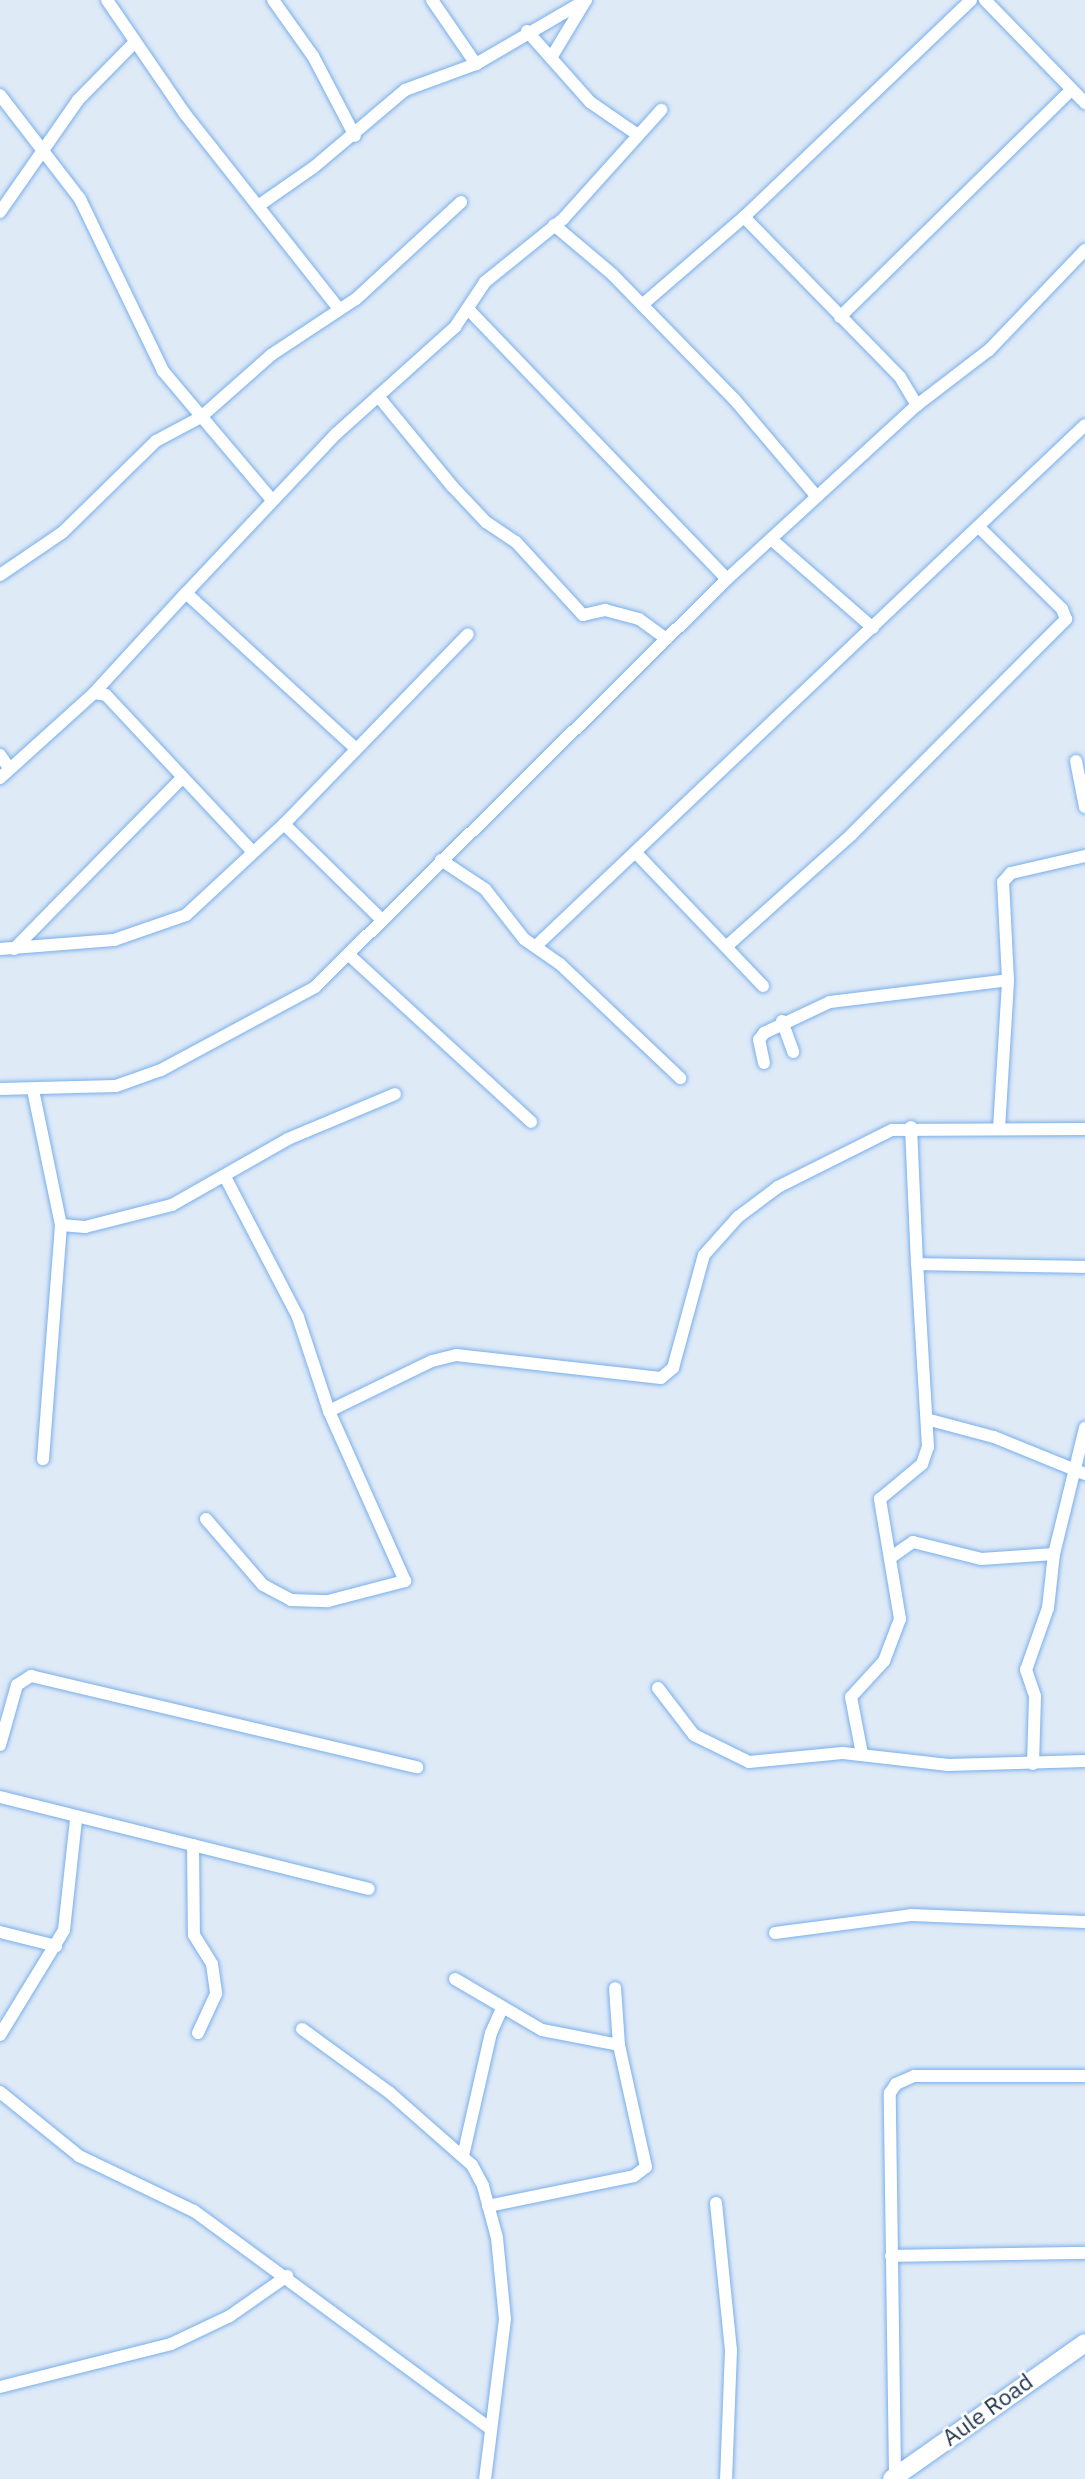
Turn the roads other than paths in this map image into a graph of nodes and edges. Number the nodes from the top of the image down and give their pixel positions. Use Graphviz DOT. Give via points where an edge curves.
graph roads {
  1 [pos="107,0"];
  2 [pos="274,0"];
  3 [pos="432,0"];
  4 [pos="586,0"];
  5 [pos="971,0"];
  6 [pos="985,0"];
  7 [pos="527,31"];
  8 [pos="135,42"];
  9 [pos="551,58"];
  10 [pos="476,64"];
  11 [pos="1071,90"];
  12 [pos="0,95"];
  13 [pos="1085,103"];
  14 [pos="661,110"];
  15 [pos="638,135"];
  16 [pos="355,136"];
  17 [pos="44,153"];
  18 [pos="461,202"];
  19 [pos="258,206"];
  20 [pos="0,212"];
  21 [pos="744,217"];
  22 [pos="554,225"];
  23 [pos="1084,254"];
  24 [pos="642,305"];
  25 [pos="338,308"];
  26 [pos="468,309"];
  27 [pos="839,317"];
  28 [pos="378,396"];
  29 [pos="917,405"];
  30 [pos="201,417"];
  31 [pos="1085,425"];
  32 [pos="817,497"];
  33 [pos="271,499"];
  34 [pos="980,528"];
  35 [pos="771,539"];
  36 [pos="0,575"];
  37 [pos="727,579"];
  38 [pos="186,593"];
  39 [pos="873,628"];
  40 [pos="468,634"];
  41 [pos="667,639"];
  42 [pos="94,693"];
  43 [pos="356,748"];
  44 [pos="0,755"];
  45 [pos="1076,761"];
  46 [pos="5,773"];
  47 [pos="181,779"];
  48 [pos="1085,807"];
  49 [pos="284,824"];
  50 [pos="253,852"];
  51 [pos="636,853"];
  52 [pos="1085,856"];
  53 [pos="441,860"];
  54 [pos="382,920"];
  55 [pos="537,945"];
  56 [pos="727,946"];
  57 [pos="14,948"];
  58 [pos="0,949"];
  59 [pos="349,955"];
  60 [pos="1009,979"];
  61 [pos="763,986"];
  62 [pos="782,1021"];
  63 [pos="793,1052"];
  64 [pos="764,1063"];
  65 [pos="680,1078"];
  66 [pos="0,1089"];
  67 [pos="33,1090"];
  68 [pos="395,1094"];
  69 [pos="531,1122"];
  70 [pos="911,1127"];
  71 [pos="999,1129"];
  72 [pos="1085,1129"];
  73 [pos="225,1177"];
  74 [pos="61,1225"];
  75 [pos="916,1264"];
  76 [pos="1085,1267"];
  77 [pos="330,1411"];
  78 [pos="930,1420"];
  79 [pos="1085,1428"];
  80 [pos="43,1460"];
  81 [pos="1079,1473"];
  82 [pos="206,1519"];
  83 [pos="1054,1553"];
  84 [pos="890,1558"];
  85 [pos="659,1688"];
  86 [pos="0,1745"];
  87 [pos="862,1754"];
  88 [pos="1085,1761"];
  89 [pos="1032,1764"];
  90 [pos="417,1767"];
  91 [pos="0,1797"];
  92 [pos="76,1820"];
  93 [pos="193,1845"];
  94 [pos="369,1889"];
  95 [pos="1085,1922"];
  96 [pos="0,1933"];
  97 [pos="775,1933"];
  98 [pos="57,1946"];
  99 [pos="455,1979"];
  100 [pos="615,1988"];
  101 [pos="502,2008"];
  102 [pos="302,2029"];
  103 [pos="198,2033"];
  104 [pos="0,2035"];
  105 [pos="619,2045"];
  106 [pos="1085,2076"];
  107 [pos="0,2092"];
  108 [pos="463,2156"];
  109 [pos="716,2203"];
  110 [pos="488,2206"];
  111 [pos="1085,2253"];
  112 [pos="891,2256"];
  113 [pos="288,2276"];
  114 [pos="1085,2343"];
  115 [pos="0,2387"];
  116 [pos="488,2427"];
  117 [pos="893,2477"];
  118 [pos="485,2479"];
  119 [pos="726,2479"];
  1 -- 8 [label="street"];
  2 -- 16 [label="street" via="313,56"];
  3 -- 10 [label="street"];
  4 -- 7 [label="street"];
  4 -- 9 [label="street"];
  5 -- 21 [label="street"];
  6 -- 11 [label="street"];
  7 -- 9 [label="street"];
  7 -- 10 [label="street"];
  8 -- 17 [label="street" via="78,100"];
  8 -- 19 [label="street"];
  9 -- 15 [label="street" via="598,110"];
  10 -- 16 [label="street" via="405,90"];
  11 -- 13 [label="street"];
  11 -- 27 [label="street"];
  12 -- 17 [label="street"];
  14 -- 15 [label="street"];
  15 -- 22 [label="street"];
  16 -- 19 [label="street"];
  17 -- 20 [label="street"];
  17 -- 30 [label="street" via="80,200 163,371"];
  18 -- 25 [label="street" via="356,299"];
  19 -- 25 [label="street"];
  21 -- 24 [label="street"];
  21 -- 27 [label="street"];
  22 -- 24 [label="street"];
  22 -- 26 [label="street" via="485,282"];
  23 -- 29 [label="street" via="989,350"];
  24 -- 32 [label="street" via="761,427"];
  25 -- 30 [label="street" via="271,355"];
  26 -- 28 [label="street" via="444,338"];
  26 -- 37 [label="street"];
  27 -- 29 [label="street" via="900,377"];
  28 -- 33 [label="street"];
  28 -- 41 [label="street" via="452,486 486,522 516,542 583,615 606,610 629,616"];
  29 -- 32 [label="street"];
  30 -- 33 [label="street"];
  30 -- 36 [label="street" via="156,441 63,532"];
  31 -- 34 [label="street"];
  32 -- 35 [label="street"];
  33 -- 38 [label="street"];
  34 -- 39 [label="street"];
  34 -- 56 [label="street" via="1062,609 1066,619 851,835"];
  35 -- 37 [label="street"];
  35 -- 39 [label="street"];
  37 -- 41 [label="street"];
  38 -- 42 [label="street"];
  38 -- 43 [label="street"];
  39 -- 51 [label="street"];
  40 -- 43 [label="street" via="442,667"];
  41 -- 53 [label="street"];
  42 -- 46 [label="street"];
  42 -- 47 [label="street" via="106,695"];
  43 -- 49 [label="street"];
  44 -- 46 [label="street"];
  45 -- 48 [label="street"];
  47 -- 50 [label="street"];
  47 -- 57 [label="street"];
  49 -- 50 [label="street"];
  49 -- 54 [label="street"];
  50 -- 57 [label="street" via="207,899 165,925 114,940"];
  51 -- 55 [label="street"];
  51 -- 56 [label="street"];
  52 -- 60 [label="street" via="1006,876"];
  53 -- 54 [label="street"];
  53 -- 55 [label="street" via="485,888 524,939"];
  54 -- 59 [label="street"];
  55 -- 65 [label="street"];
  56 -- 61 [label="street"];
  57 -- 58 [label="street"];
  59 -- 67 [label="street" via="277,1011 161,1070 116,1086"];
  59 -- 69 [label="street"];
  60 -- 62 [label="street" via="848,997"];
  60 -- 71 [label="street"];
  62 -- 63 [label="street"];
  62 -- 64 [label="street" via="759,1040"];
  66 -- 67 [label="street"];
  67 -- 74 [label="street"];
  68 -- 73 [label="street" via="288,1139"];
  70 -- 71 [label="street"];
  70 -- 75 [label="street"];
  70 -- 77 [label="street" via="873,1138 778,1187 738,1217 704,1255 669,1375 456,1355 432,1361"];
  71 -- 72 [label="street"];
  73 -- 74 [label="street" via="172,1205 85,1227"];
  73 -- 77 [label="street" via="298,1317"];
  74 -- 80 [label="street"];
  75 -- 76 [label="street"];
  75 -- 78 [label="street" via="914,1290"];
  77 -- 82 [label="street" via="405,1576 403,1584 328,1601 291,1600 263,1585"];
  78 -- 81 [label="street" via="994,1437"];
  78 -- 84 [label="street" via="922,1464 880,1499"];
  79 -- 81 [label="street"];
  81 -- 83 [label="street"];
  83 -- 84 [label="street" via="981,1559 913,1542"];
  83 -- 89 [label="street" via="1048,1608 1026,1670 1035,1696"];
  84 -- 87 [label="street" via="898,1631 884,1661 851,1697"];
  85 -- 87 [label="street" via="694,1735 729,1757 765,1763 810,1755"];
  86 -- 90 [label="street" via="17,1685 31,1676"];
  87 -- 89 [label="street" via="948,1765"];
  88 -- 89 [label="street"];
  91 -- 92 [label="street"];
  92 -- 93 [label="street"];
  92 -- 98 [label="street" via="68,1909"];
  93 -- 94 [label="street"];
  93 -- 103 [label="street" via="194,1936 216,1979 212,2008"];
  95 -- 97 [label="street" via="911,1915"];
  96 -- 98 [label="street"];
  98 -- 104 [label="street"];
  99 -- 101 [label="street"];
  100 -- 105 [label="street"];
  101 -- 105 [label="street" via="568,2039"];
  101 -- 108 [label="street" via="491,2033"];
  102 -- 108 [label="street" via="390,2093"];
  105 -- 110 [label="street" via="646,2168 634,2176"];
  106 -- 112 [label="street" via="914,2076 896,2084 888,2107"];
  107 -- 113 [label="street" via="72,2151 194,2211"];
  108 -- 110 [label="street" via="479,2174"];
  109 -- 119 [label="street" via="730,2339"];
  110 -- 116 [label="street" via="505,2290 505,2319"];
  111 -- 112 [label="street"];
  112 -- 117 [label="street"];
  113 -- 115 [label="street" via="230,2316 172,2344"];
  113 -- 116 [label="street" via="424,2385"];
  114 -- 117 [label="street, Aule Road"];
  116 -- 118 [label="street"];
}
